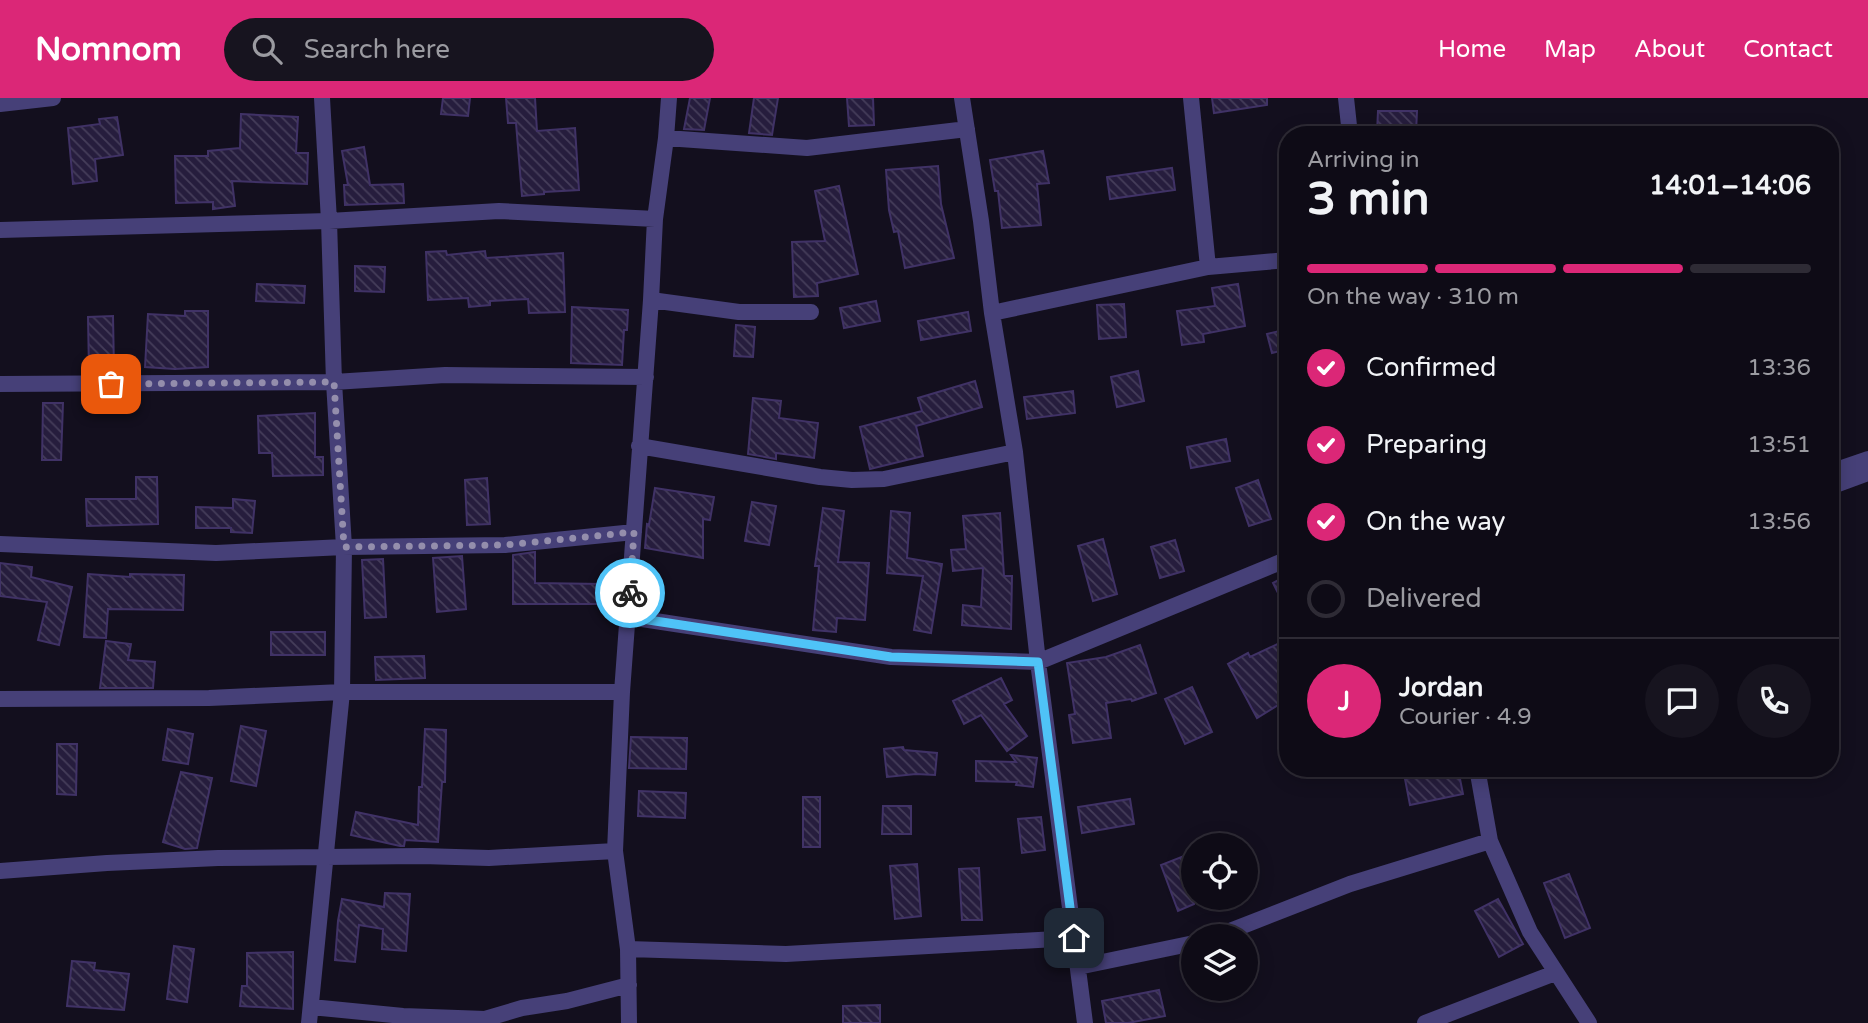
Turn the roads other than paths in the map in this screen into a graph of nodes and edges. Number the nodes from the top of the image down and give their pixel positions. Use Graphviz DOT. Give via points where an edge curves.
graph roads {
  1 [pos="53,98"];
  2 [pos="322,98"];
  3 [pos="669,98"];
  4 [pos="962,98"];
  5 [pos="1191,98"];
  6 [pos="1346,98"];
  7 [pos="0,104"];
  8 [pos="1349,126"];
  9 [pos="967,130"];
  10 [pos="666,138"];
  11 [pos="655,219"];
  12 [pos="329,221"];
  13 [pos="0,230"];
  14 [pos="1279,261"];
  15 [pos="1208,267"];
  16 [pos="651,300"];
  17 [pos="811,312"];
  18 [pos="992,313"];
  19 [pos="646,377"];
  20 [pos="334,382"];
  21 [pos="0,384"];
  22 [pos="639,446"];
  23 [pos="1015,452"];
  24 [pos="1867,466"];
  25 [pos="1839,471"];
  26 [pos="1839,482"];
  27 [pos="634,532"];
  28 [pos="0,544"];
  29 [pos="344,547"];
  30 [pos="1279,563"];
  31 [pos="629,617"];
  32 [pos="1038,662"];
  33 [pos="342,692"];
  34 [pos="622,692"];
  35 [pos="0,699"];
  36 [pos="1479,777"];
  37 [pos="1490,841"];
  38 [pos="615,851"];
  39 [pos="326,857"];
  40 [pos="0,872"];
  41 [pos="1248,924"];
  42 [pos="1074,938"];
  43 [pos="1181,946"];
  44 [pos="628,948"];
  45 [pos="1078,967"];
  46 [pos="1555,973"];
  47 [pos="629,985"];
  48 [pos="310,1015"];
  49 [pos="629,1023"];
  50 [pos="1086,1023"];
  51 [pos="1425,1023"];
  52 [pos="1589,1023"];
  1 -- 7 [label="street"];
  2 -- 12 [label="street"];
  3 -- 10 [label="street"];
  4 -- 9 [label="street"];
  5 -- 15 [label="street"];
  6 -- 8 [label="street"];
  9 -- 10 [label="street" via="807,148"];
  9 -- 18 [label="street"];
  10 -- 11 [label="street"];
  11 -- 12 [label="street" via="499,211"];
  11 -- 16 [label="street"];
  12 -- 13 [label="street"];
  12 -- 20 [label="street"];
  14 -- 15 [label="street"];
  15 -- 18 [label="street"];
  16 -- 17 [label="street" via="739,312"];
  16 -- 19 [label="street"];
  18 -- 23 [label="street"];
  19 -- 20 [label="street" via="444,375"];
  19 -- 22 [label="street"];
  20 -- 21 [label="street"];
  20 -- 29 [label="street"];
  22 -- 23 [label="street" via="852,480 884,479"];
  22 -- 27 [label="street"];
  23 -- 32 [label="street"];
  24 -- 25 [label="street"];
  24 -- 26 [label="street"];
  27 -- 29 [label="street" via="505,545"];
  27 -- 31 [label="street"];
  28 -- 29 [label="street" via="216,553"];
  29 -- 33 [label="street"];
  30 -- 32 [label="street"];
  31 -- 32 [label="street" via="891,657"];
  31 -- 34 [label="street"];
  32 -- 42 [label="street"];
  33 -- 34 [label="street"];
  33 -- 35 [label="street"];
  33 -- 39 [label="street"];
  34 -- 38 [label="street"];
  36 -- 37 [label="street"];
  37 -- 41 [label="street" via="1350,884"];
  37 -- 46 [label="street" via="1530,932"];
  38 -- 39 [label="street" via="489,859"];
  38 -- 44 [label="street"];
  39 -- 40 [label="street" via="107,863"];
  39 -- 48 [label="street"];
  42 -- 44 [label="street" via="786,954"];
  42 -- 45 [label="street"];
  43 -- 45 [label="street"];
  44 -- 47 [label="street"];
  45 -- 50 [label="street"];
  46 -- 51 [label="street"];
  46 -- 52 [label="street"];
  47 -- 48 [label="street" via="485,1019"];
  47 -- 49 [label="street"];
}
